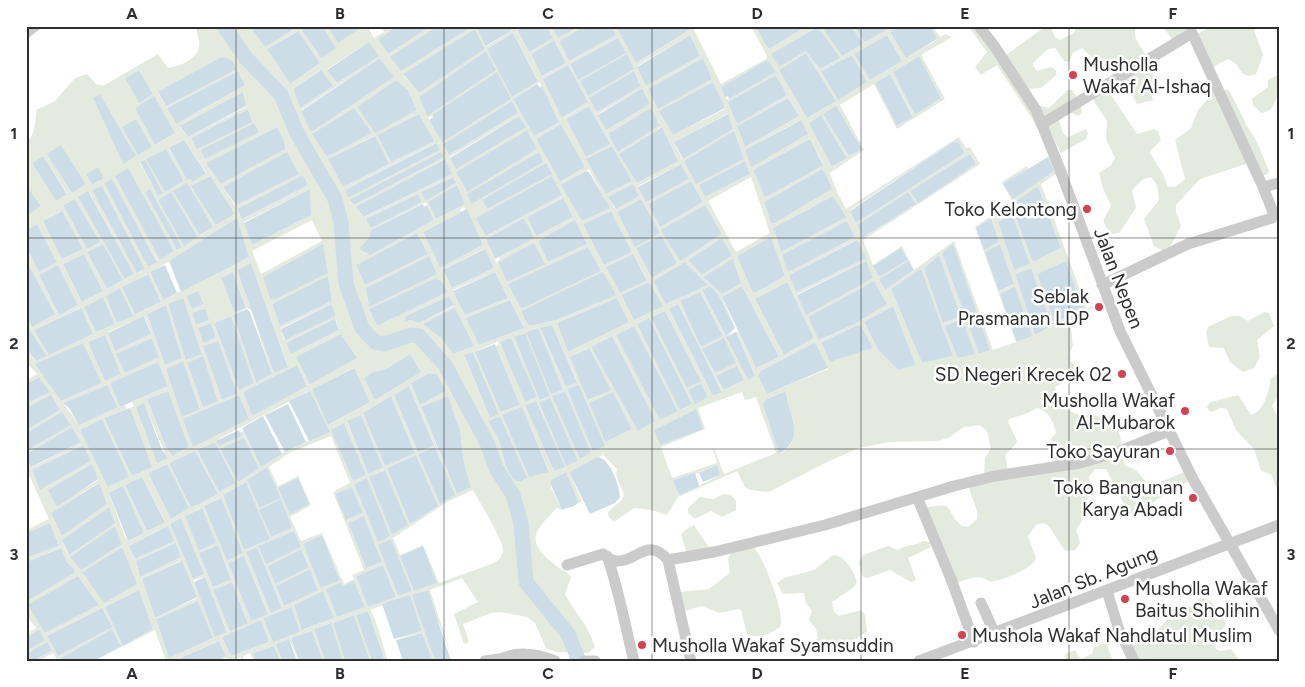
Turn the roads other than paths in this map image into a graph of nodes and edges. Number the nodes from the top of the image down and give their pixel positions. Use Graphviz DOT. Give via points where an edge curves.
graph roads {
  1 [pos="35,26"];
  2 [pos="979,26"];
  3 [pos="26,33"];
  4 [pos="1042,124"];
  5 [pos="1279,183"];
  6 [pos="1263,187"];
  7 [pos="1102,285"];
  8 [pos="1169,431"];
  9 [pos="917,497"];
  10 [pos="1279,526"];
  11 [pos="1229,544"];
  12 [pos="607,556"];
  13 [pos="668,560"];
  14 [pos="567,565"];
  15 [pos="1107,591"];
  16 [pos="981,602"];
  17 [pos="1279,630"];
  18 [pos="995,634"];
  19 [pos="974,642"];
  20 [pos="949,656"];
  21 [pos="544,659"];
  22 [pos="498,660"];
  23 [pos="485,661"];
  24 [pos="555,661"];
  25 [pos="634,661"];
  26 [pos="691,661"];
  27 [pos="920,661"];
  28 [pos="1134,661"];
  1 -- 3 [label="street"];
  2 -- 4 [label="street, Jalan Nepen" via="1021,84"];
  4 -- 6 [label="street" via="1192,33"];
  4 -- 7 [label="street, Jalan Nepen"];
  5 -- 6 [label="street"];
  6 -- 7 [label="street" via="1274,215 1188,244"];
  7 -- 8 [label="street, Jalan Nepen" via="1120,331"];
  8 -- 9 [label="street" via="1080,463 996,476"];
  8 -- 11 [label="street, Jalan Nepen"];
  9 -- 13 [label="street" via="825,525"];
  9 -- 19 [label="street"];
  10 -- 11 [label="street, Jalan Sb. Agung"];
  11 -- 15 [label="street, Jalan Sb. Agung"];
  11 -- 17 [label="street, Jalan Nepen"];
  12 -- 13 [label="street" via="618,561 653,550"];
  12 -- 14 [label="street" via="603,554"];
  12 -- 25 [label="street"];
  13 -- 26 [label="street"];
  15 -- 18 [label="street, Jalan Sb. Agung"];
  15 -- 28 [label="street"];
  16 -- 18 [label="street"];
  18 -- 19 [label="street, Jalan Sb. Agung"];
  19 -- 20 [label="street, Jalan Sb. Agung"];
  20 -- 27 [label="street, Jalan Sb. Agung"];
  21 -- 22 [label="street" via="520,654"];
  21 -- 24 [label="street"];
  22 -- 23 [label="street"];
}
